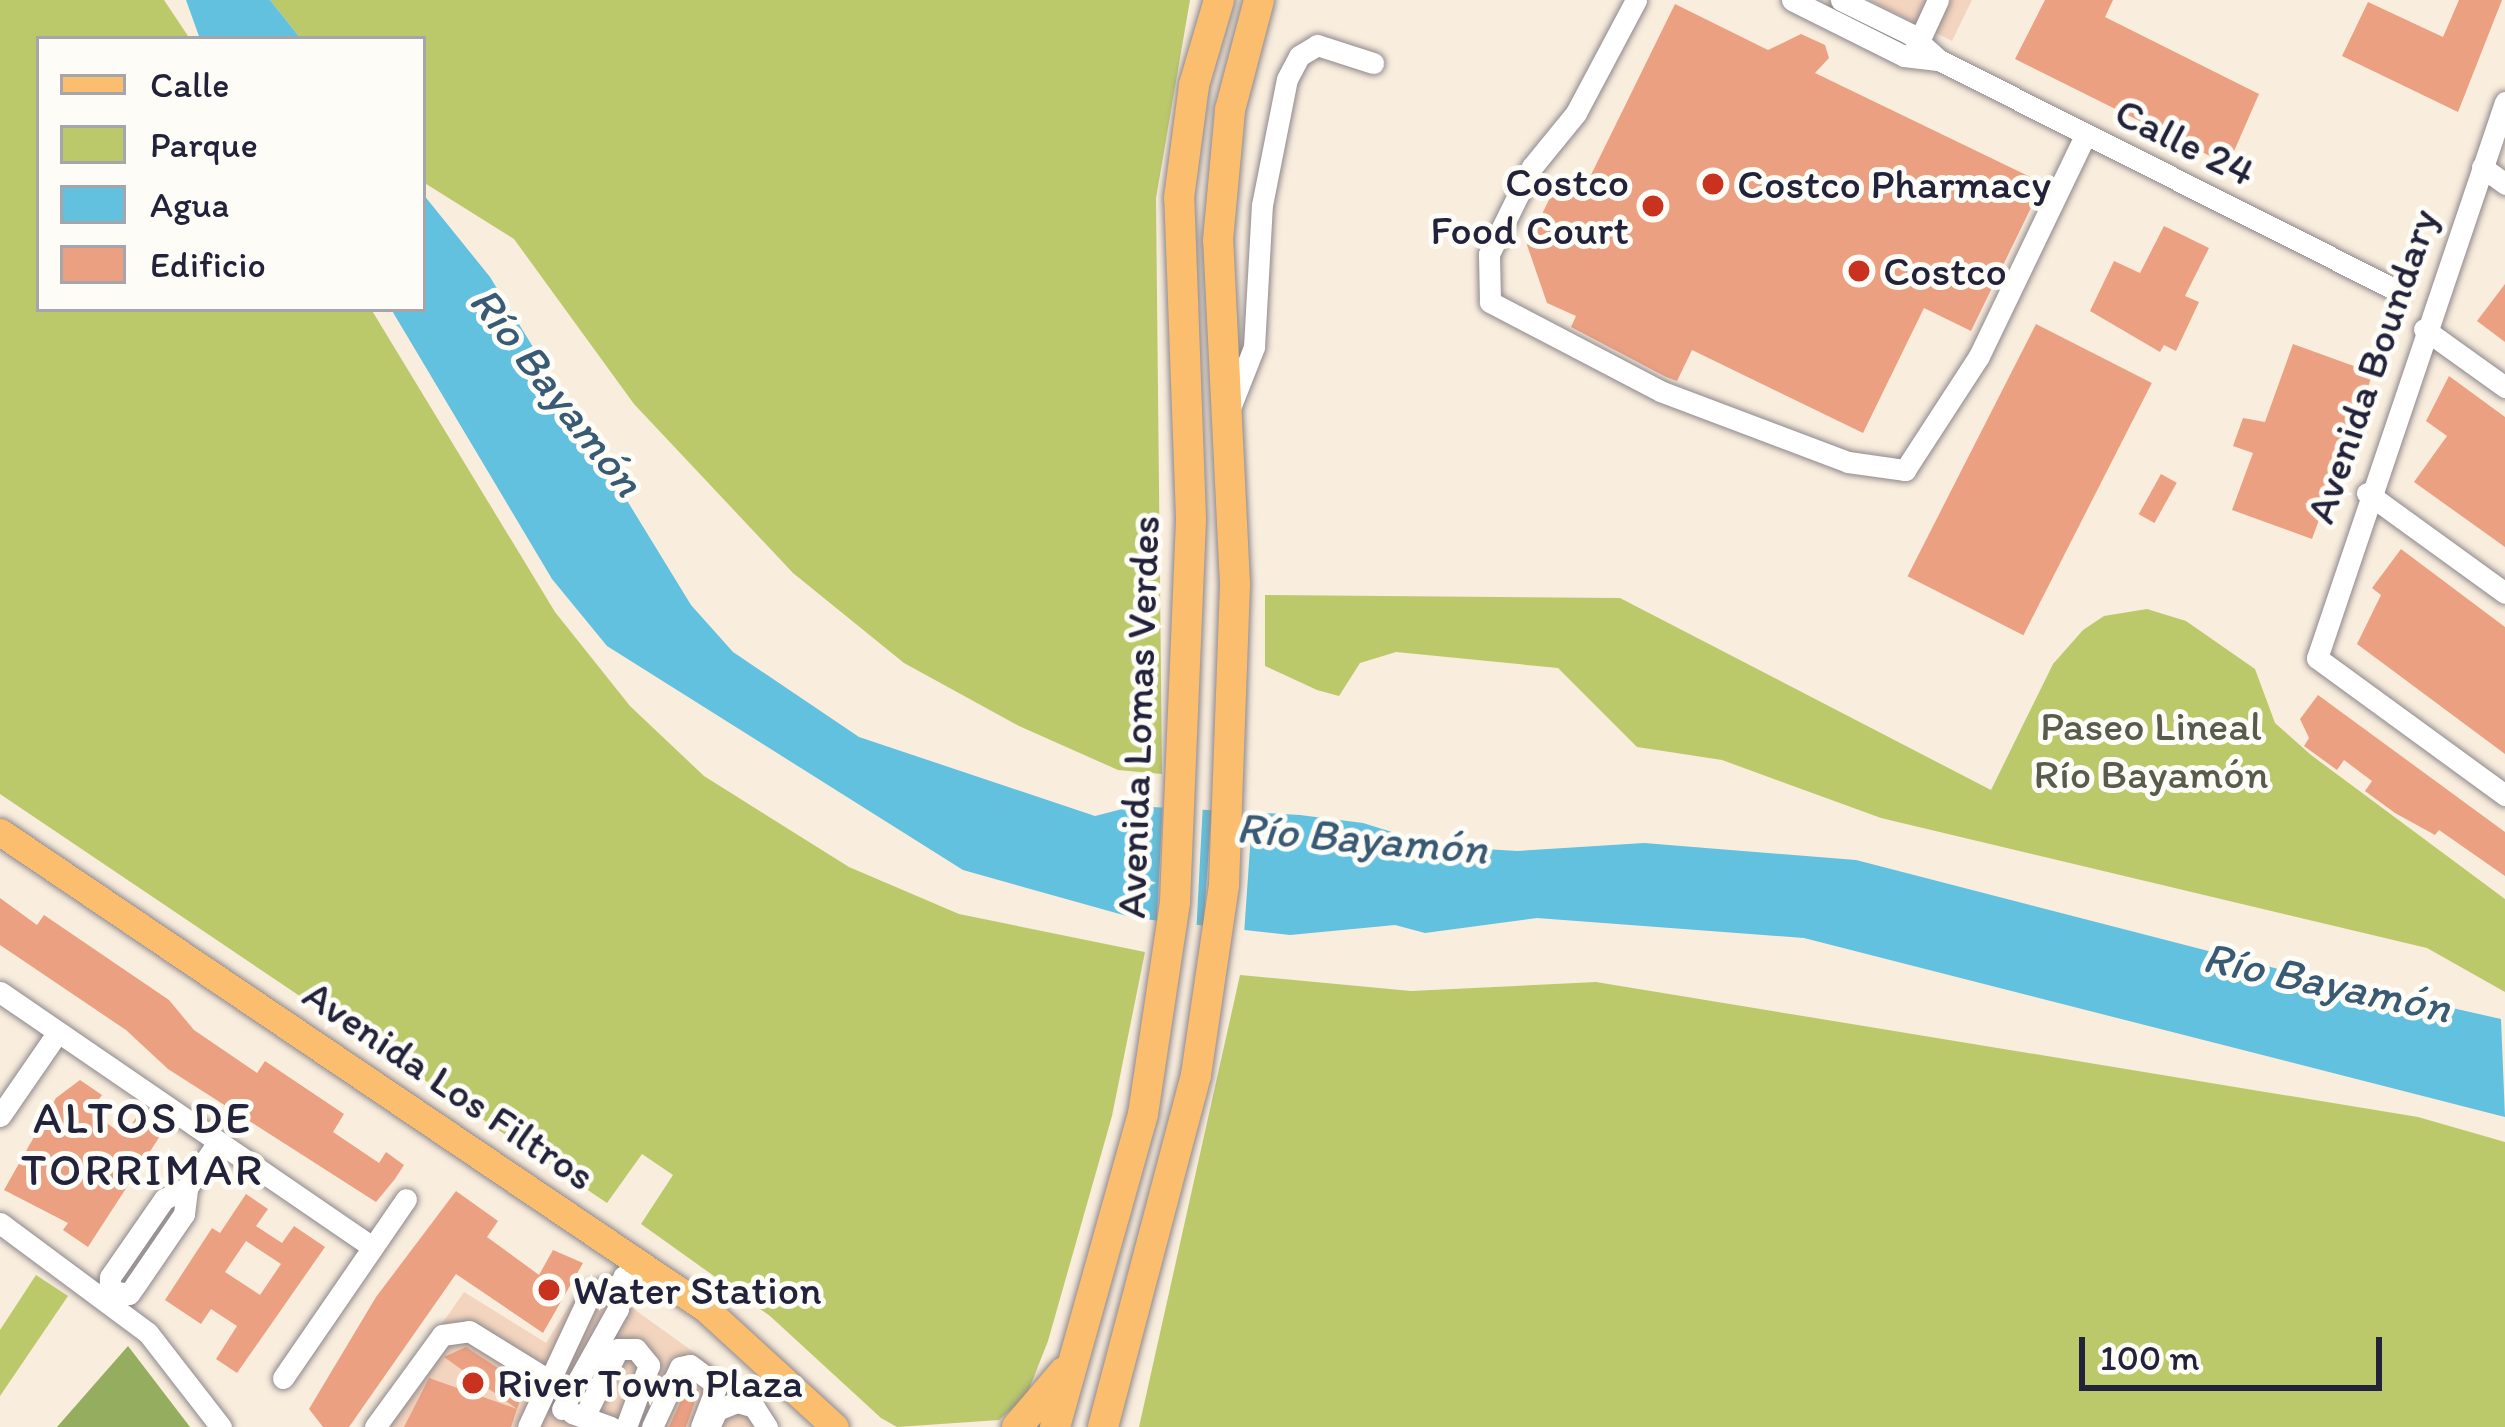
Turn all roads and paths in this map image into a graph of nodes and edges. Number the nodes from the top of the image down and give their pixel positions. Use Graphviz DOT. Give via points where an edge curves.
graph roads {
  1 [pos="1219,0"];
  2 [pos="1259,0"];
  3 [pos="1636,0"];
  4 [pos="1792,0"];
  5 [pos="1841,0"];
  6 [pos="1938,0"];
  7 [pos="1915,49"];
  8 [pos="1373,63"];
  9 [pos="2505,102"];
  10 [pos="2085,136"];
  11 [pos="2482,167"];
  12 [pos="2505,184"];
  13 [pos="2398,291"];
  14 [pos="2424,329"];
  15 [pos="2505,387"];
  16 [pos="1225,420"];
  17 [pos="2367,493"];
  18 [pos="2505,592"];
  19 [pos="2505,795"];
  20 [pos="0,832"];
  21 [pos="0,992"];
  22 [pos="58,1032"];
  23 [pos="0,1116"];
  24 [pos="218,1142"];
  25 [pos="187,1188"];
  26 [pos="406,1199"];
  27 [pos="149,1221"];
  28 [pos="0,1223"];
  29 [pos="169,1235"];
  30 [pos="372,1247"];
  31 [pos="125,1256"];
  32 [pos="632,1259"];
  33 [pos="145,1270"];
  34 [pos="618,1285"];
  35 [pos="111,1295"];
  36 [pos="1075,1358"];
  37 [pos="283,1378"];
  38 [pos="542,1388"];
  39 [pos="562,1409"];
  40 [pos="584,1417"];
  41 [pos="221,1427"];
  42 [pos="375,1427"];
  43 [pos="528,1427"];
  44 [pos="611,1427"];
  45 [pos="626,1427"];
  46 [pos="652,1427"];
  47 [pos="705,1427"];
  48 [pos="767,1427"];
  49 [pos="835,1427"];
  50 [pos="1017,1427"];
  51 [pos="1055,1427"];
  52 [pos="1103,1427"];
  1 -- 36 [label="highway, Avenida Lomas Verdes" via="1194,85 1179,198 1190,581 1181,839 1143,1114"];
  2 -- 16 [label="highway, Avenida Lomas Verdes" via="1223,154"];
  3 -- 10 [label="street" via="1576,113 1532,166 1489,254 1490,302 1660,391 1849,463 1905,470 1979,356"];
  4 -- 7 [label="street, Calle 24"];
  5 -- 7 [label="street, Calle 24"];
  6 -- 7 [label="street"];
  7 -- 10 [label="street, Calle 24"];
  8 -- 16 [label="street" via="1317,45 1299,56 1287,79 1262,205 1255,346"];
  9 -- 11 [label="street, Avenida Boundary"];
  10 -- 13 [label="street, Calle 24"];
  11 -- 12 [label="street"];
  11 -- 14 [label="street, Avenida Boundary"];
  14 -- 15 [label="street"];
  14 -- 17 [label="street, Avenida Boundary"];
  16 -- 52 [label="highway, Avenida Lomas Verdes" via="1233,748 1207,1024 1161,1230"];
  17 -- 18 [label="street"];
  17 -- 19 [label="street, Avenida Boundary" via="2317,658"];
  20 -- 32 [label="main road, Avenida Los Filtros"];
  21 -- 22 [label="street"];
  22 -- 23 [label="street"];
  22 -- 24 [label="street"];
  24 -- 25 [label="street"];
  24 -- 30 [label="street"];
  25 -- 27 [label="street" via="164,1198"];
  25 -- 29 [label="street" via="184,1214"];
  26 -- 30 [label="street"];
  27 -- 29 [label="street"];
  27 -- 31 [label="street"];
  28 -- 35 [label="street"];
  29 -- 33 [label="street"];
  30 -- 37 [label="street"];
  31 -- 33 [label="street"];
  31 -- 35 [label="street" via="110,1277"];
  32 -- 34 [label="street"];
  32 -- 49 [label="main road, Avenida Los Filtros" via="705,1308"];
  33 -- 35 [label="street" via="128,1294"];
  34 -- 38 [label="street" via="592,1292"];
  34 -- 39 [label="street" via="617,1309"];
  35 -- 41 [label="street" via="173,1359"];
  36 -- 50 [label="highway"];
  36 -- 51 [label="highway, Avenida Lomas Verdes"];
  38 -- 39 [label="street"];
  38 -- 42 [label="street" via="469,1331 442,1335"];
  38 -- 43 [label="street"];
  39 -- 40 [label="street"];
  40 -- 44 [label="street"];
  40 -- 45 [label="street" via="618,1349 636,1349 649,1365"];
  46 -- 47 [label="street" via="680,1367 690,1365 717,1385"];
  47 -- 48 [label="street" via="717,1410 737,1402 754,1407"];
}
